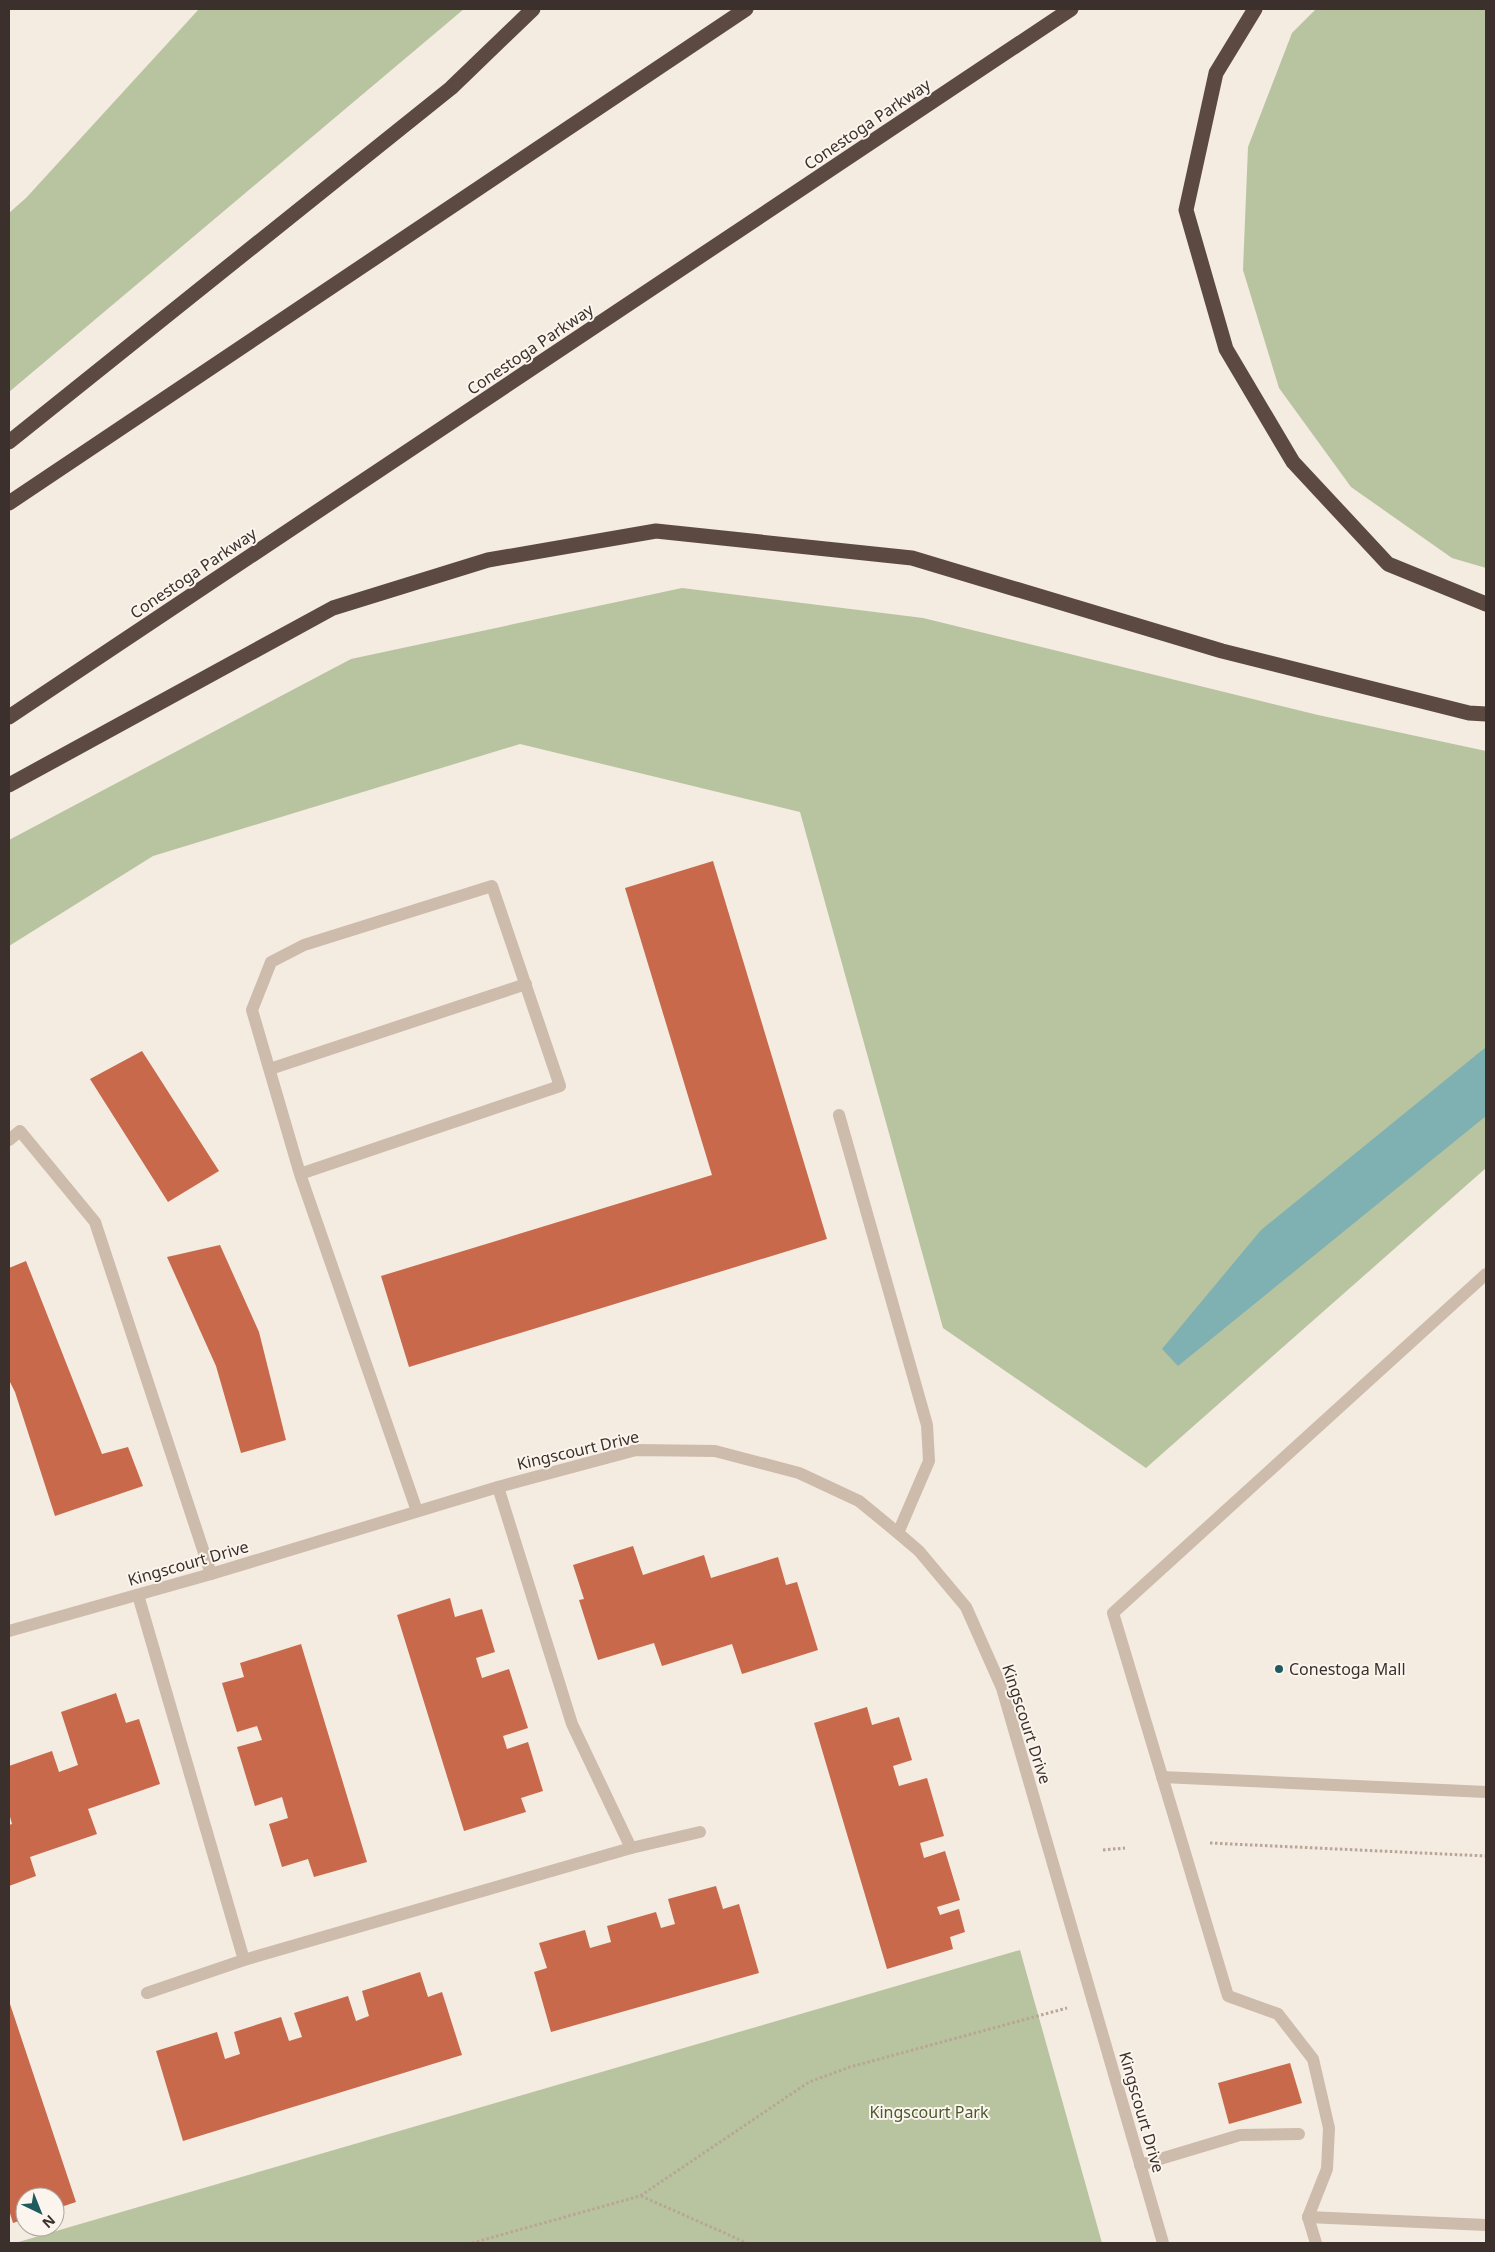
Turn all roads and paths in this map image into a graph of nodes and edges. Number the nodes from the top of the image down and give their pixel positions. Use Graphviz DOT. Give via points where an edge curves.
graph roads {
  1 [pos="533,9"];
  2 [pos="746,9"];
  3 [pos="1071,9"];
  4 [pos="1255,9"];
  5 [pos="9,442"];
  6 [pos="9,503"];
  7 [pos="1486,604"];
  8 [pos="1486,714"];
  9 [pos="9,717"];
  10 [pos="9,784"];
  11 [pos="526,984"];
  12 [pos="270,1069"];
  13 [pos="839,1115"];
  14 [pos="9,1140"];
  15 [pos="300,1174"];
  16 [pos="1486,1274"];
  17 [pos="498,1487"];
  18 [pos="417,1510"];
  19 [pos="898,1533"];
  20 [pos="211,1574"];
  21 [pos="138,1595"];
  22 [pos="9,1631"];
  23 [pos="1162,1777"];
  24 [pos="1486,1792"];
  25 [pos="700,1832"];
  26 [pos="1202,1843"];
  27 [pos="631,1848"];
  28 [pos="1125,1848"];
  29 [pos="1104,1850"];
  30 [pos="1486,1856"];
  31 [pos="244,1960"];
  32 [pos="146,1993"];
  33 [pos="1092,2001"];
  34 [pos="1300,2134"];
  35 [pos="1140,2165"];
  36 [pos="640,2196"];
  37 [pos="1308,2217"];
  38 [pos="1486,2225"];
  39 [pos="472,2243"];
  40 [pos="747,2243"];
  41 [pos="1163,2243"];
  42 [pos="1316,2243"];
  1 -- 5 [label="highway" via="451,88"];
  2 -- 6 [label="highway"];
  3 -- 9 [label="highway, Conestoga Parkway"];
  4 -- 7 [label="highway" via="1216,73 1186,210 1226,349 1293,462 1388,564"];
  8 -- 10 [label="highway" via="1469,713 1222,651 912,558 656,531 488,560 333,608"];
  11 -- 12 [label="street"];
  11 -- 12 [label="street" via="492,886 304,944 271,962 252,1010"];
  11 -- 15 [label="street" via="560,1086"];
  12 -- 15 [label="street"];
  13 -- 19 [label="street" via="927,1425 929,1461"];
  14 -- 20 [label="street" via="20,1131 95,1222"];
  15 -- 18 [label="street"];
  16 -- 23 [label="street" via="1112,1613"];
  17 -- 18 [label="street, Kingscourt Drive"];
  17 -- 19 [label="street, Kingscourt Drive" via="636,1450 715,1451 800,1473 859,1501"];
  17 -- 27 [label="street" via="572,1724"];
  18 -- 20 [label="street, Kingscourt Drive"];
  19 -- 33 [label="street, Kingscourt Drive" via="919,1551 966,1607 1002,1688"];
  20 -- 21 [label="street, Kingscourt Drive"];
  21 -- 22 [label="street, Kingscourt Drive"];
  21 -- 31 [label="street"];
  23 -- 24 [label="street"];
  23 -- 37 [label="street" via="1228,1996 1278,2014 1313,2059 1329,2128 1327,2169"];
  25 -- 27 [label="street"];
  26 -- 30 [label="path"];
  27 -- 31 [label="street"];
  28 -- 29 [label="path"];
  31 -- 32 [label="street"];
  33 -- 35 [label="street, Kingscourt Drive"];
  33 -- 36 [label="path" via="850,2067 809,2082"];
  34 -- 35 [label="street" via="1240,2135"];
  35 -- 41 [label="street, Kingscourt Drive"];
  36 -- 39 [label="path"];
  36 -- 40 [label="path"];
  37 -- 38 [label="street"];
  37 -- 42 [label="street"];
}
